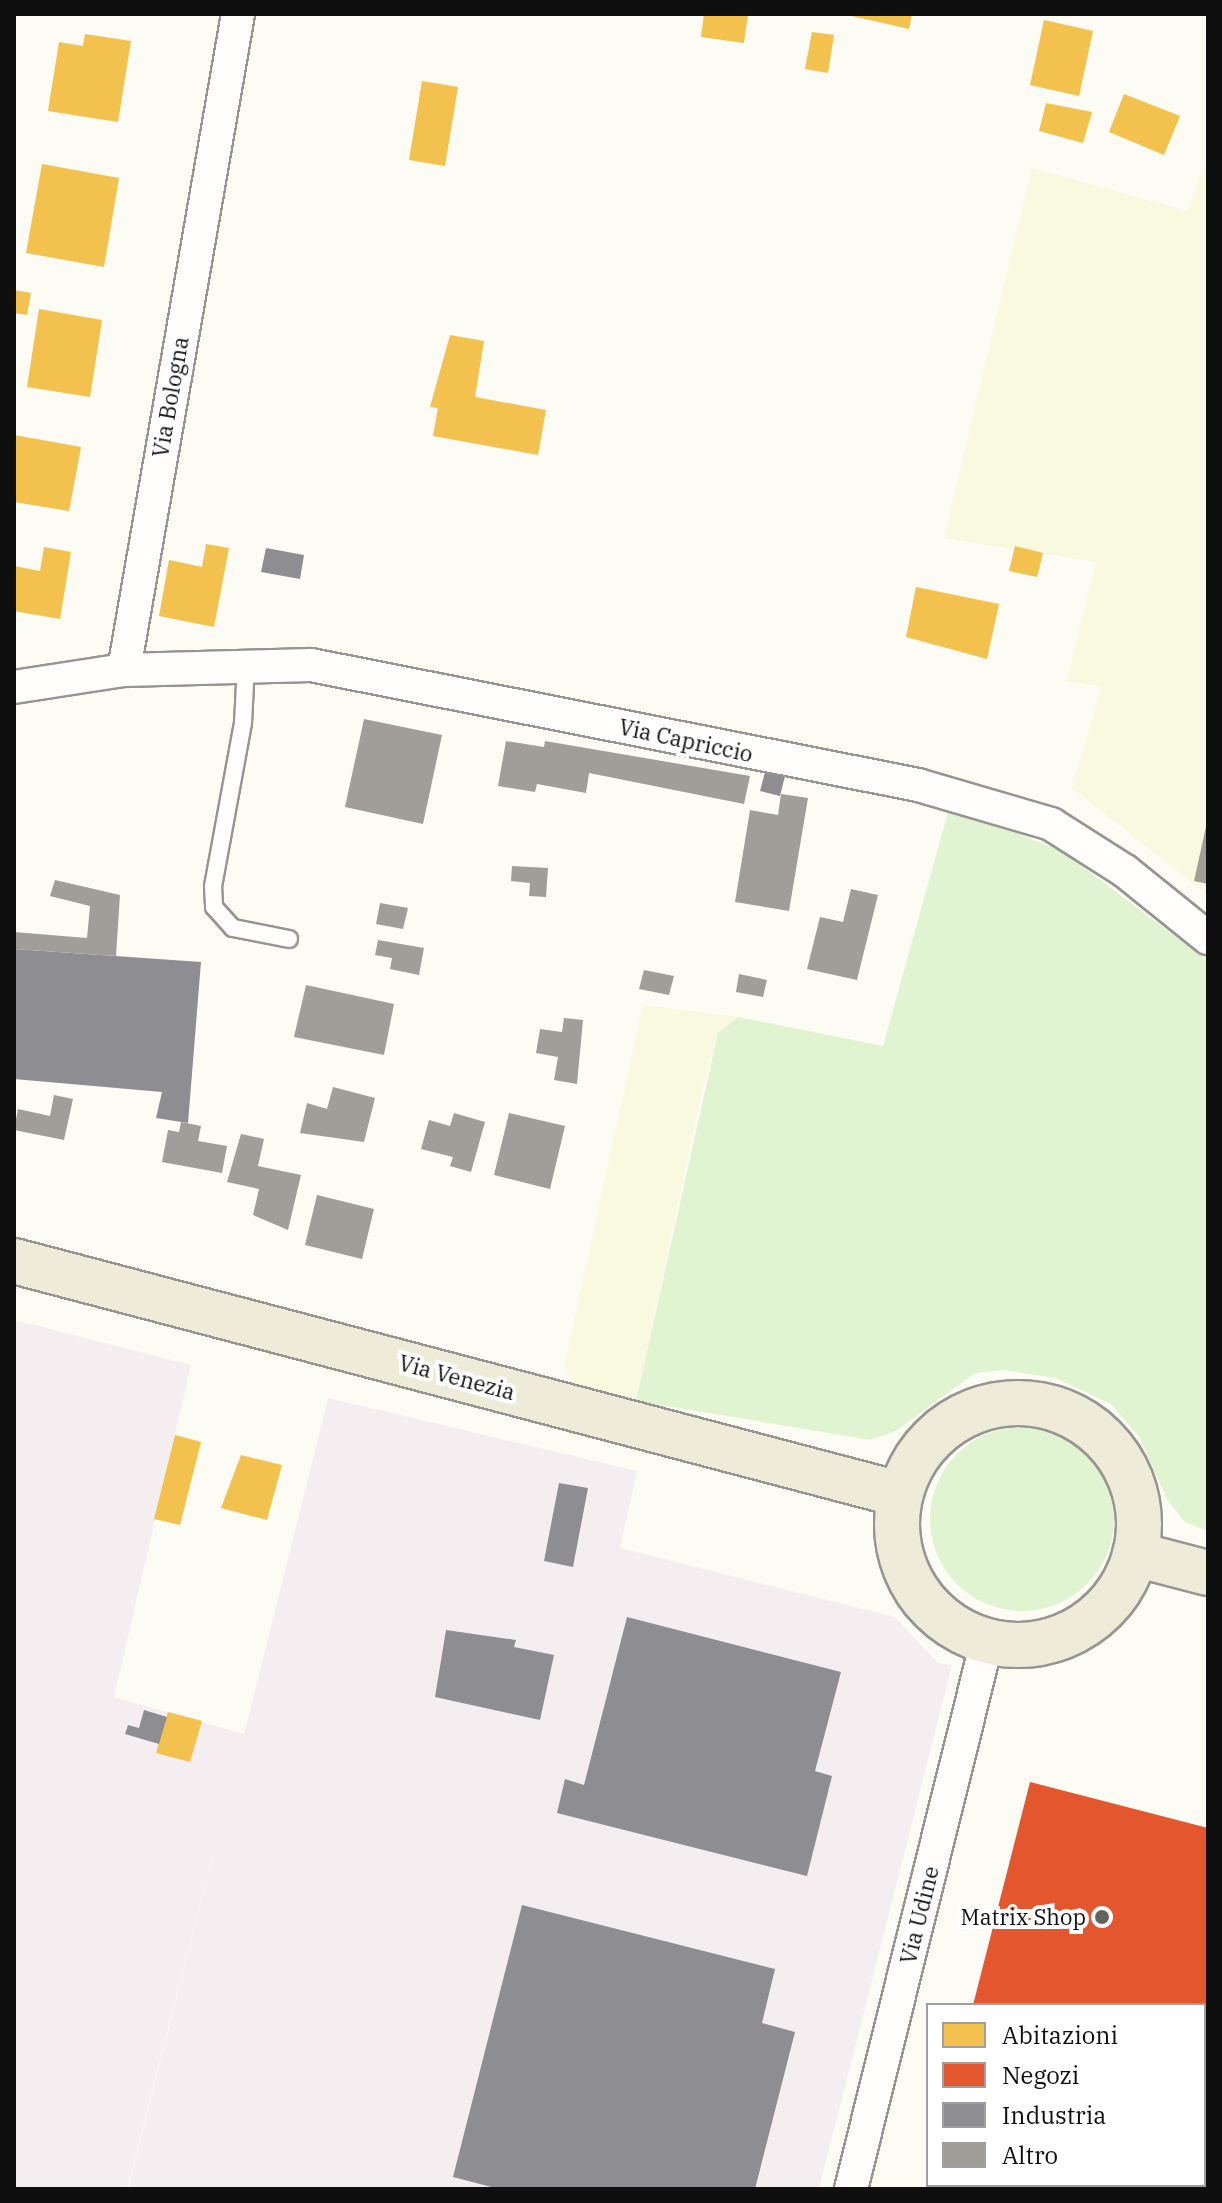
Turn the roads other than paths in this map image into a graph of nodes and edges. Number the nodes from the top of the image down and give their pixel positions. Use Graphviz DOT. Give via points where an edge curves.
graph roads {
  1 [pos="238,14"];
  2 [pos="246,664"];
  3 [pos="124,670"];
  4 [pos="14,687"];
  5 [pos="1208,938"];
  6 [pos="289,939"];
  7 [pos="14,1261"];
  8 [pos="899,1494"];
  9 [pos="1135,1554"];
  10 [pos="1208,1573"];
  11 [pos="987,1641"];
  12 [pos="851,2189"];
  1 -- 3 [label="street, Via Bologna"];
  2 -- 3 [label="street, Via Capriccio"];
  2 -- 5 [label="street, Via Capriccio" via="372,673 973,798 1029,815 1079,839"];
  2 -- 6 [label="lane" via="243,723 213,886 214,907 233,928"];
  3 -- 4 [label="street"];
  7 -- 8 [label="main road, Via Venezia"];
  8 -- 9 [label="main road" via="914,1459 973,1411 1010,1402 1048,1406 1083,1421 1112,1446 1125,1468 1140,1516"];
  8 -- 11 [label="main road" via="898,1541 913,1586 957,1630"];
  9 -- 10 [label="main road"];
  9 -- 11 [label="main road" via="1120,1590 1095,1618 1073,1631 1025,1645"];
  11 -- 12 [label="street, Via Udine"];
}
